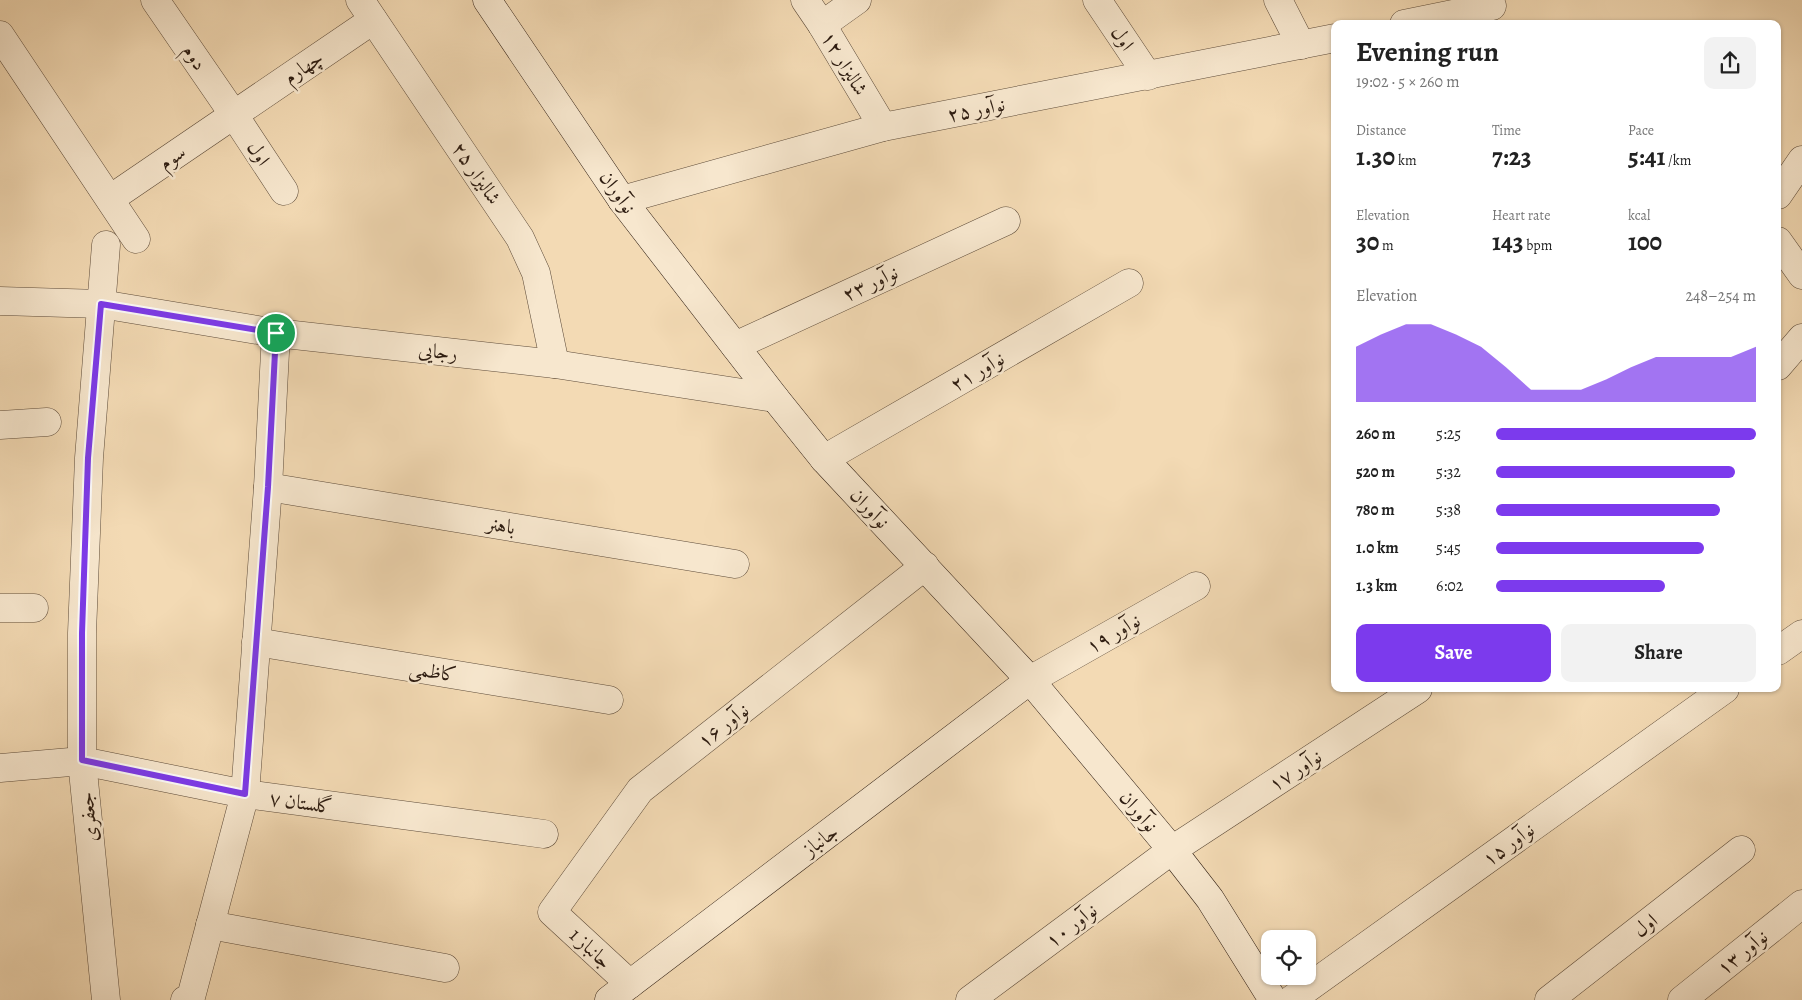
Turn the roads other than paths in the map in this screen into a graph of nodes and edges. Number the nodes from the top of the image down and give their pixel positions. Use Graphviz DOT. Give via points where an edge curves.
graph roads {
  1 [pos="155,0"];
  2 [pos="487,0"];
  3 [pos="805,0"];
  4 [pos="857,0"];
  5 [pos="1097,0"];
  6 [pos="1278,0"];
  7 [pos="1492,6"];
  8 [pos="1443,7"];
  9 [pos="366,10"];
  10 [pos="1413,20"];
  11 [pos="822,25"];
  12 [pos="0,35"];
  13 [pos="1331,39"];
  14 [pos="1301,44"];
  15 [pos="1148,76"];
  16 [pos="234,115"];
  17 [pos="883,128"];
  18 [pos="1802,160"];
  19 [pos="284,191"];
  20 [pos="1781,191"];
  21 [pos="110,199"];
  22 [pos="622,200"];
  23 [pos="1006,220"];
  24 [pos="136,239"];
  25 [pos="106,245"];
  26 [pos="1781,245"];
  27 [pos="1802,275"];
  28 [pos="1129,283"];
  29 [pos="0,301"];
  30 [pos="101,304"];
  31 [pos="276,333"];
  32 [pos="1802,338"];
  33 [pos="735,346"];
  34 [pos="1781,362"];
  35 [pos="555,364"];
  36 [pos="775,398"];
  37 [pos="47,422"];
  38 [pos="0,425"];
  39 [pos="824,459"];
  40 [pos="268,487"];
  41 [pos="735,564"];
  42 [pos="924,566"];
  43 [pos="1196,586"];
  44 [pos="0,608"];
  45 [pos="34,608"];
  46 [pos="1802,634"];
  47 [pos="256,642"];
  48 [pos="1781,650"];
  49 [pos="1030,680"];
  50 [pos="1413,692"];
  51 [pos="1722,692"];
  52 [pos="609,700"];
  53 [pos="82,760"];
  54 [pos="0,768"];
  55 [pos="245,794"];
  56 [pos="544,834"];
  57 [pos="1172,850"];
  58 [pos="1741,850"];
  59 [pos="1802,904"];
  60 [pos="552,912"];
  61 [pos="210,925"];
  62 [pos="445,968"];
  63 [pos="619,992"];
  64 [pos="106,1000"];
  65 [pos="185,1000"];
  66 [pos="970,1000"];
  67 [pos="1274,1000"];
  68 [pos="1291,1000"];
  69 [pos="1549,1000"];
  70 [pos="1682,1000"];
  1 -- 16 [label="street, دوم"];
  2 -- 22 [label="street, نوآوران"];
  3 -- 11 [label="street, شالیزار ۱۲"];
  4 -- 11 [label="street"];
  5 -- 15 [label="street, اول"];
  6 -- 14 [label="street"];
  7 -- 8 [label="street"];
  8 -- 10 [label="street"];
  9 -- 16 [label="street, چهارم"];
  9 -- 35 [label="street, شالیزار ۲۵" via="520,238 536,273"];
  11 -- 17 [label="street, شالیزار ۱۲"];
  12 -- 21 [label="street"];
  13 -- 14 [label="street, نوآور ۲۵"];
  14 -- 15 [label="street, نوآور ۲۵"];
  15 -- 17 [label="street, نوآور ۲۵"];
  16 -- 19 [label="street, اول"];
  16 -- 21 [label="street, سوم"];
  17 -- 22 [label="street, نوآور ۲۵"];
  18 -- 20 [label="street"];
  21 -- 24 [label="street"];
  22 -- 33 [label="street, نوآوران"];
  23 -- 33 [label="street, نوآور ۲۳"];
  25 -- 30 [label="street, جعفری"];
  26 -- 27 [label="street"];
  28 -- 39 [label="street, نوآور ۲۱"];
  29 -- 30 [label="street, رجایی"];
  30 -- 31 [label="street, رجایی"];
  30 -- 53 [label="street, جعفری" via="88,458 82,633"];
  31 -- 35 [label="street, رجایی"];
  31 -- 40 [label="street"];
  32 -- 34 [label="street"];
  33 -- 36 [label="street, نوآوران"];
  35 -- 36 [label="street, رجایی"];
  36 -- 39 [label="street, نوآوران"];
  37 -- 38 [label="street"];
  39 -- 42 [label="street, نوآوران"];
  40 -- 41 [label="street, باهنر"];
  40 -- 47 [label="street"];
  42 -- 49 [label="street, نوآوران"];
  42 -- 60 [label="street, نوآور ۱۶" via="640,790"];
  43 -- 49 [label="street, نوآور ۱۹"];
  44 -- 45 [label="street"];
  46 -- 48 [label="street"];
  47 -- 52 [label="street, کاظمی"];
  47 -- 55 [label="street"];
  49 -- 57 [label="street, نوآوران"];
  49 -- 63 [label="street, جانباز"];
  50 -- 57 [label="street, نوآور ۱۷"];
  51 -- 68 [label="street, نوآور ۱۵"];
  53 -- 54 [label="street, گلستان ۷"];
  53 -- 55 [label="street, گلستان ۷"];
  53 -- 64 [label="street, جعفری"];
  55 -- 56 [label="street, گلستان ۷"];
  55 -- 61 [label="street"];
  57 -- 66 [label="street, نوآور ۱۰"];
  57 -- 67 [label="street, نوآوران" via="1210,899"];
  58 -- 69 [label="street, اول"];
  59 -- 70 [label="street, نوآور ۱۳"];
  60 -- 63 [label="street, جانباز 1"];
  61 -- 62 [label="street"];
  61 -- 65 [label="street" via="191,997"];
}
